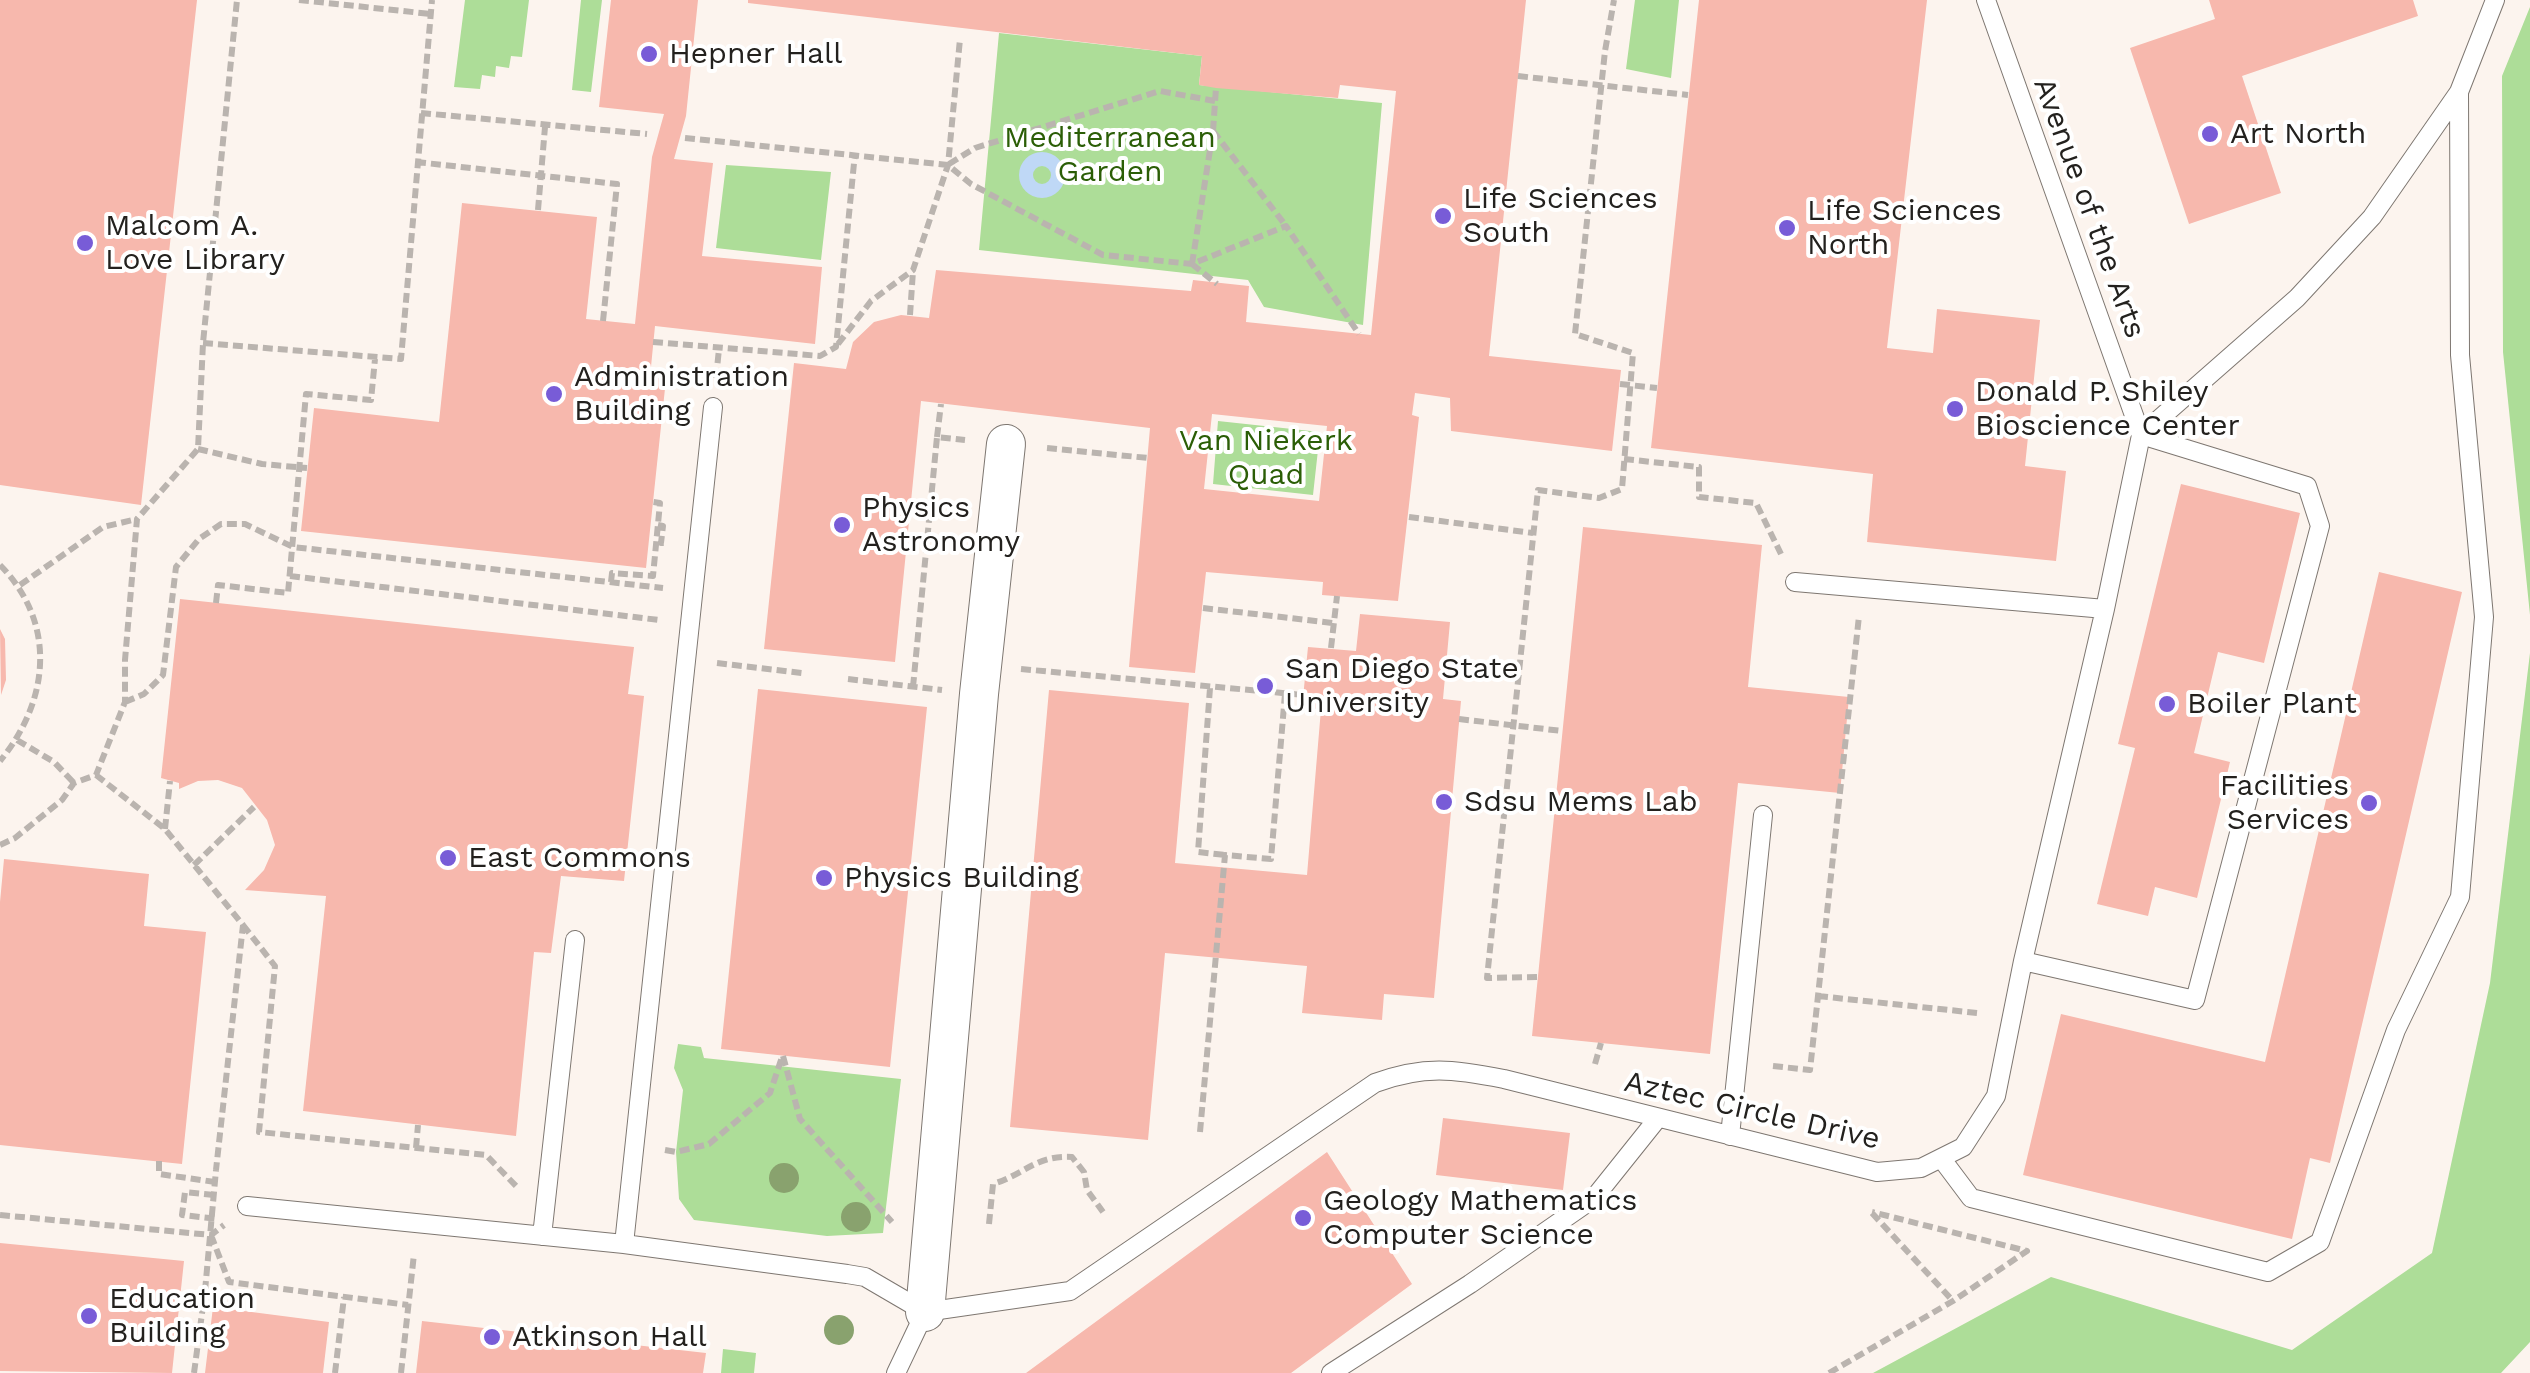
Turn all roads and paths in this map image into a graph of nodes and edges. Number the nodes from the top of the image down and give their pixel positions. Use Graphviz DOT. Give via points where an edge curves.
graph roads {
  1 [pos="237,0"];
  2 [pos="299,0"];
  3 [pos="432,0"];
  4 [pos="1614,0"];
  5 [pos="1986,0"];
  6 [pos="2495,0"];
  7 [pos="431,14"];
  8 [pos="960,39"];
  9 [pos="1518,76"];
  10 [pos="1216,88"];
  11 [pos="2459,92"];
  12 [pos="1688,95"];
  13 [pos="1214,101"];
  14 [pos="421,113"];
  15 [pos="545,126"];
  16 [pos="1213,131"];
  17 [pos="647,134"];
  18 [pos="685,138"];
  19 [pos="855,153"];
  20 [pos="416,162"];
  21 [pos="948,165"];
  22 [pos="541,175"];
  23 [pos="538,210"];
  24 [pos="1286,226"];
  25 [pos="1192,264"];
  26 [pos="913,270"];
  27 [pos="1217,284"];
  28 [pos="910,316"];
  29 [pos="603,321"];
  30 [pos="1359,334"];
  31 [pos="654,342"];
  32 [pos="204,343"];
  33 [pos="836,346"];
  34 [pos="376,359"];
  35 [pos="1620,384"];
  36 [pos="1658,388"];
  37 [pos="941,404"];
  38 [pos="713,407"];
  39 [pos="2141,435"];
  40 [pos="937,437"];
  41 [pos="1006,444"];
  42 [pos="198,449"];
  43 [pos="1624,459"];
  44 [pos="304,468"];
  45 [pos="653,502"];
  46 [pos="1409,517"];
  47 [pos="138,519"];
  48 [pos="658,525"];
  49 [pos="1534,533"];
  50 [pos="661,543"];
  51 [pos="293,547"];
  52 [pos="0,565"];
  53 [pos="290,576"];
  54 [pos="611,582"];
  55 [pos="1796,582"];
  56 [pos="20,585"];
  57 [pos="1862,588"];
  58 [pos="693,592"];
  59 [pos="1337,596"];
  60 [pos="216,603"];
  61 [pos="1202,608"];
  62 [pos="2105,608"];
  63 [pos="1334,622"];
  64 [pos="690,624"];
  65 [pos="1331,648"];
  66 [pos="686,660"];
  67 [pos="982,664"];
  68 [pos="1179,671"];
  69 [pos="802,674"];
  70 [pos="848,679"];
  71 [pos="1178,685"];
  72 [pos="914,687"];
  73 [pos="1210,688"];
  74 [pos="1286,694"];
  75 [pos="1304,695"];
  76 [pos="125,702"];
  77 [pos="1459,719"];
  78 [pos="1562,731"];
  79 [pos="17,740"];
  80 [pos="0,761"];
  81 [pos="96,775"];
  82 [pos="170,781"];
  83 [pos="74,783"];
  84 [pos="254,806"];
  85 [pos="1763,815"];
  86 [pos="165,829"];
  87 [pos="0,845"];
  88 [pos="1225,855"];
  89 [pos="194,865"];
  90 [pos="243,925"];
  91 [pos="574,940"];
  92 [pos="2023,961"];
  93 [pos="1537,977"];
  94 [pos="1818,996"];
  95 [pos="1977,1013"];
  96 [pos="1601,1043"];
  97 [pos="1596,1064"];
  98 [pos="1773,1066"];
  99 [pos="1658,1118"];
  100 [pos="418,1125"];
  101 [pos="1200,1132"];
  102 [pos="1730,1136"];
  103 [pos="416,1148"];
  104 [pos="676,1152"];
  105 [pos="1941,1158"];
  106 [pos="160,1161"];
  107 [pos="216,1182"];
  108 [pos="518,1188"];
  109 [pos="214,1196"];
  110 [pos="246,1206"];
  111 [pos="1103,1212"];
  112 [pos="0,1215"];
  113 [pos="417,1223"];
  114 [pos="894,1224"];
  115 [pos="988,1224"];
  116 [pos="212,1235"];
  117 [pos="542,1236"];
  118 [pos="624,1244"];
  119 [pos="344,1297"];
  120 [pos="1953,1301"];
  121 [pos="408,1305"];
  122 [pos="925,1312"];
  123 [pos="194,1373"];
  124 [pos="335,1373"];
  125 [pos="401,1373"];
  126 [pos="896,1373"];
  127 [pos="1330,1373"];
  128 [pos="1829,1373"];
  1 -- 32 [label="path"];
  2 -- 7 [label="path"];
  3 -- 7 [label="path"];
  4 -- 43 [label="path" via="1575,334 1633,353"];
  5 -- 39 [label="lane, Avenue of the Arts"];
  6 -- 11 [label="lane"];
  7 -- 14 [label="path"];
  8 -- 21 [label="path"];
  9 -- 12 [label="path, bridge"];
  10 -- 13 [label="path"];
  11 -- 39 [label="lane" via="2372,217 2309,285"];
  11 -- 105 [label="lane" via="2460,355 2484,618 2460,897 2396,1030 2320,1242 2268,1272 1971,1198"];
  13 -- 16 [label="path"];
  13 -- 21 [label="path" via="1160,91 975,148"];
  14 -- 15 [label="path"];
  14 -- 20 [label="path"];
  15 -- 17 [label="path"];
  15 -- 22 [label="path"];
  16 -- 24 [label="path"];
  16 -- 25 [label="path"];
  18 -- 19 [label="path"];
  19 -- 21 [label="path"];
  19 -- 33 [label="path"];
  20 -- 22 [label="path"];
  20 -- 34 [label="path" via="401,359"];
  21 -- 25 [label="path" via="1103,255"];
  21 -- 26 [label="path"];
  22 -- 23 [label="path"];
  22 -- 29 [label="path" via="616,184"];
  24 -- 25 [label="path"];
  24 -- 30 [label="path"];
  25 -- 27 [label="path"];
  26 -- 28 [label="path"];
  26 -- 33 [label="path" via="870,301"];
  31 -- 33 [label="path" via="820,356"];
  32 -- 34 [label="path"];
  32 -- 42 [label="path"];
  34 -- 44 [label="path" via="371,400 306,394"];
  35 -- 36 [label="path, bridge"];
  37 -- 40 [label="path"];
  38 -- 58 [label="lane"];
  39 -- 62 [label="lane, Aztec Circle Drive"];
  39 -- 92 [label="lane" via="2307,486 2320,526 2194,1000"];
  41 -- 67 [label="street"];
  42 -- 44 [label="path"];
  42 -- 47 [label="path"];
  43 -- 49 [label="path" via="1622,488 1599,498 1538,490"];
  43 -- 55 [label="path" via="1699,467 1699,497 1756,504"];
  44 -- 51 [label="path"];
  45 -- 48 [label="path" via="660,503"];
  46 -- 49 [label="path"];
  47 -- 56 [label="path" via="103,527"];
  47 -- 76 [label="path"];
  48 -- 50 [label="path"];
  48 -- 54 [label="path" via="652,576 612,573"];
  49 -- 93 [label="path" via="1488,978"];
  51 -- 53 [label="path"];
  51 -- 54 [label="path"];
  51 -- 76 [label="path" via="245,524 221,524 199,539 176,568 163,676"];
  52 -- 56 [label="path"];
  53 -- 60 [label="path" via="288,594 218,586"];
  53 -- 64 [label="path"];
  54 -- 58 [label="path"];
  55 -- 57 [label="lane"];
  56 -- 79 [label="path" via="38,625 40,664 34,704"];
  57 -- 62 [label="lane"];
  57 -- 94 [label="path"];
  58 -- 64 [label="lane"];
  59 -- 63 [label="path"];
  61 -- 63 [label="path"];
  62 -- 92 [label="lane, Aztec Circle Drive"];
  63 -- 65 [label="path"];
  64 -- 66 [label="lane"];
  66 -- 69 [label="path"];
  66 -- 118 [label="lane"];
  67 -- 71 [label="path"];
  67 -- 122 [label="street"];
  68 -- 71 [label="path"];
  70 -- 72 [label="path"];
  71 -- 73 [label="path"];
  73 -- 74 [label="path"];
  73 -- 88 [label="path" via="1198,852"];
  74 -- 75 [label="path"];
  74 -- 88 [label="path" via="1271,859"];
  76 -- 81 [label="path"];
  77 -- 78 [label="path, bridge"];
  79 -- 80 [label="path"];
  79 -- 83 [label="path"];
  81 -- 83 [label="path"];
  81 -- 86 [label="path"];
  82 -- 86 [label="path"];
  83 -- 87 [label="path" via="62,800"];
  84 -- 89 [label="path"];
  85 -- 102 [label="lane"];
  86 -- 89 [label="path"];
  88 -- 101 [label="path"];
  89 -- 90 [label="path"];
  90 -- 103 [label="path" via="275,966 259,1132"];
  90 -- 107 [label="path, bridge"];
  91 -- 117 [label="lane"];
  92 -- 105 [label="lane, Aztec Circle Drive" via="1996,1096 1962,1147"];
  94 -- 95 [label="path"];
  94 -- 98 [label="path" via="1810,1070"];
  96 -- 97 [label="path"];
  99 -- 102 [label="lane, Aztec Circle Drive"];
  99 -- 122 [label="lane, Aztec Circle Drive" via="1452,1069 1409,1071 1374,1083 1070,1290"];
  99 -- 127 [label="lane" via="1594,1198"];
  100 -- 103 [label="path"];
  102 -- 105 [label="lane, Aztec Circle Drive" via="1877,1172 1920,1168"];
  103 -- 108 [label="path" via="486,1155"];
  104 -- 114 [label="path" via="709,1144 770,1093 783,1056 800,1119"];
  106 -- 107 [label="path" via="159,1174"];
  107 -- 109 [label="path, bridge"];
  109 -- 116 [label="path" via="185,1192 182,1215 230,1220"];
  109 -- 123 [label="path, bridge"];
  110 -- 113 [label="lane"];
  111 -- 115 [label="path" via="1072,1157 1051,1156 993,1184"];
  112 -- 116 [label="path"];
  113 -- 117 [label="lane"];
  113 -- 121 [label="path"];
  116 -- 119 [label="path" via="230,1282"];
  117 -- 118 [label="lane"];
  118 -- 122 [label="lane" via="865,1278"];
  119 -- 121 [label="path"];
  119 -- 124 [label="path"];
  120 -- 120 [label="path" via="2026,1251 1872,1212 1895,1238"];
  120 -- 128 [label="path"];
  121 -- 125 [label="path"];
  122 -- 126 [label="lane"];
}
